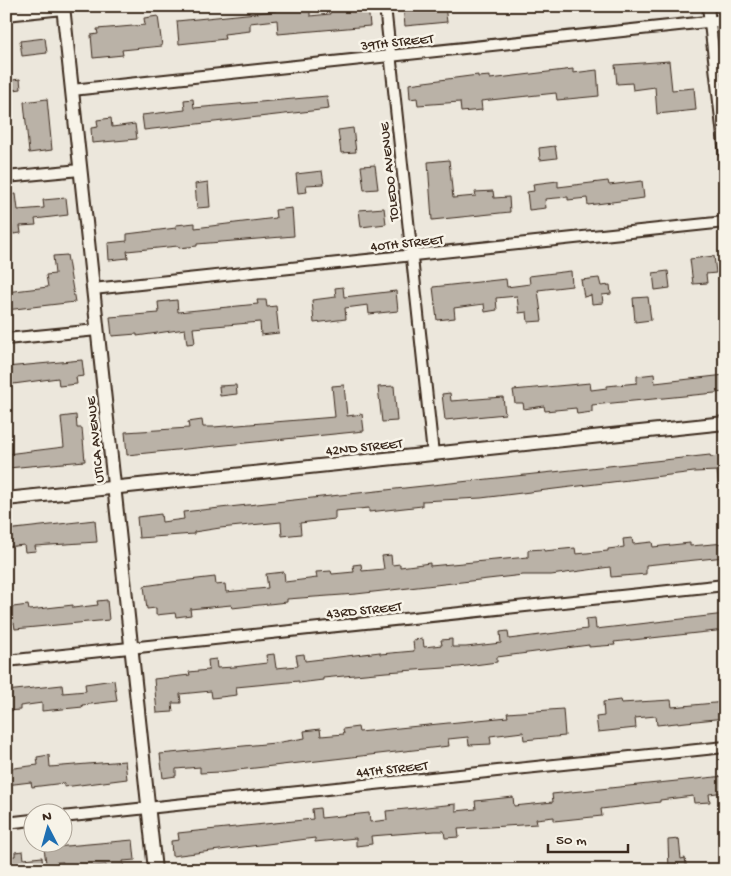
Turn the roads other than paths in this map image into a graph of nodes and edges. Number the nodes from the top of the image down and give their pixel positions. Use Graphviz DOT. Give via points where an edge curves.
graph roads {
  1 [pos="384,6"];
  2 [pos="708,6"];
  3 [pos="63,7"];
  4 [pos="6,15"];
  5 [pos="725,20"];
  6 [pos="710,22"];
  7 [pos="390,56"];
  8 [pos="72,90"];
  9 [pos="725,154"];
  10 [pos="80,170"];
  11 [pos="6,177"];
  12 [pos="725,222"];
  13 [pos="411,256"];
  14 [pos="93,289"];
  15 [pos="97,330"];
  16 [pos="6,339"];
  17 [pos="725,423"];
  18 [pos="433,454"];
  19 [pos="114,488"];
  20 [pos="6,499"];
  21 [pos="725,585"];
  22 [pos="131,648"];
  23 [pos="6,661"];
  24 [pos="725,747"];
  25 [pos="148,808"];
  26 [pos="72,816"];
  27 [pos="22,821"];
  28 [pos="6,823"];
  29 [pos="155,870"];
  1 -- 7 [label="street, TOLEDO AVENUE"];
  2 -- 6 [label="street"];
  3 -- 4 [label="street"];
  3 -- 8 [label="street, UTICA AVENUE"];
  5 -- 6 [label="street, 39TH STREET"];
  6 -- 7 [label="street, 39TH STREET"];
  6 -- 9 [label="street"];
  7 -- 8 [label="street, 39TH STREET"];
  7 -- 13 [label="street, TOLEDO AVENUE"];
  8 -- 10 [label="street, UTICA AVENUE"];
  10 -- 11 [label="street"];
  10 -- 14 [label="street, UTICA AVENUE"];
  12 -- 13 [label="street, 40TH STREET"];
  13 -- 14 [label="street, 40TH STREET"];
  13 -- 18 [label="street, TOLEDO AVENUE"];
  14 -- 15 [label="street, UTICA AVENUE"];
  15 -- 16 [label="street"];
  15 -- 19 [label="street, UTICA AVENUE"];
  17 -- 18 [label="street, 42ND STREET"];
  18 -- 19 [label="street, 42ND STREET"];
  19 -- 20 [label="street, 42ND STREET"];
  19 -- 22 [label="street, UTICA AVENUE"];
  21 -- 22 [label="street, 43RD STREET"];
  22 -- 23 [label="street, 43RD STREET"];
  22 -- 25 [label="street, UTICA AVENUE"];
  24 -- 25 [label="street, 44TH STREET"];
  25 -- 26 [label="street, 44TH STREET"];
  25 -- 29 [label="street, UTICA AVENUE"];
  27 -- 28 [label="street"];
}
